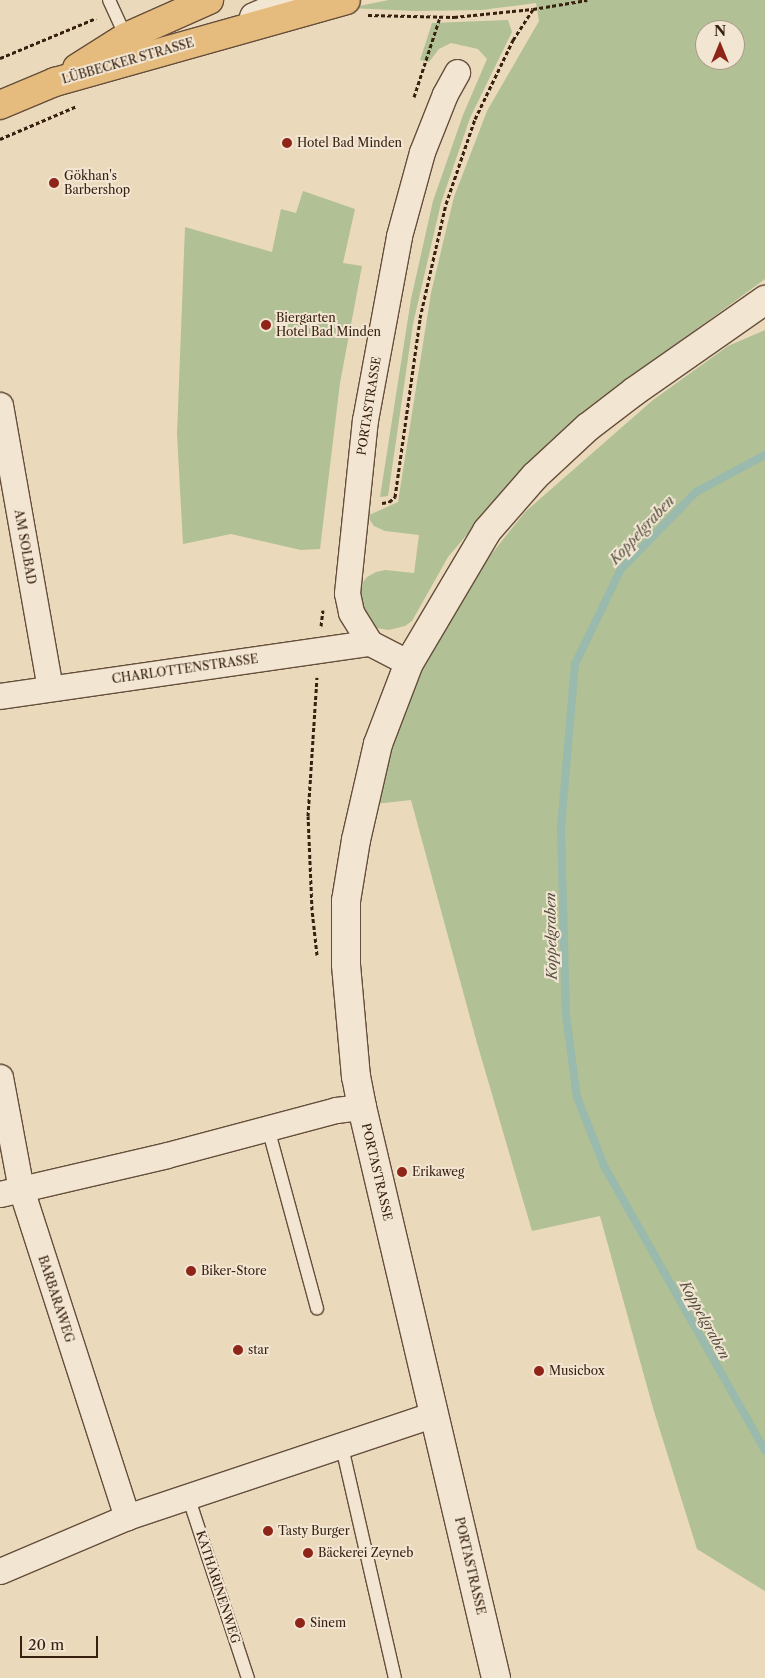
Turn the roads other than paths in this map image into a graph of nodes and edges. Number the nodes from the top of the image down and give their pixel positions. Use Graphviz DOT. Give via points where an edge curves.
graph roads {
  1 [pos="209,0"];
  2 [pos="293,0"];
  3 [pos="110,5"];
  4 [pos="356,7"];
  5 [pos="126,37"];
  6 [pos="202,39"];
  7 [pos="457,72"];
  8 [pos="55,82"];
  9 [pos="0,105"];
  10 [pos="765,300"];
  11 [pos="0,405"];
  12 [pos="370,643"];
  13 [pos="408,663"];
  14 [pos="50,688"];
  15 [pos="0,696"];
  16 [pos="0,1077"];
  17 [pos="362,1108"];
  18 [pos="268,1128"];
  19 [pos="10,1192"];
  20 [pos="317,1308"];
  21 [pos="434,1414"];
  22 [pos="342,1447"];
  23 [pos="188,1496"];
  24 [pos="127,1517"];
  25 [pos="0,1570"];
  26 [pos="248,1678"];
  27 [pos="395,1678"];
  28 [pos="496,1678"];
  1 -- 5 [label="main road, LÜBBECKER STRASSE"];
  2 -- 6 [label="main road"];
  3 -- 5 [label="lane"];
  4 -- 6 [label="main road, LÜBBECKER STRASSE"];
  5 -- 8 [label="main road, LÜBBECKER STRASSE"];
  6 -- 8 [label="main road, LÜBBECKER STRASSE"];
  7 -- 12 [label="street, PORTASTRASSE" via="422,152 399,236 365,420 347,592 351,612"];
  8 -- 9 [label="main road, LÜBBECKER STRASSE"];
  10 -- 13 [label="main road, PORTASTRASSE" via="596,421 535,476 487,532"];
  11 -- 14 [label="street, AM SOLBAD"];
  12 -- 13 [label="street"];
  12 -- 14 [label="street, CHARLOTTENSTRASSE"];
  13 -- 17 [label="main road, PORTASTRASSE" via="378,744 346,901 346,964 356,1077"];
  14 -- 15 [label="street, CHARLOTTENSTRASSE"];
  16 -- 19 [label="street, BARBARAWEG"];
  17 -- 18 [label="street" via="336,1110"];
  17 -- 21 [label="main road, PORTASTRASSE"];
  18 -- 19 [label="street"];
  18 -- 20 [label="lane"];
  19 -- 24 [label="street, BARBARAWEG"];
  21 -- 22 [label="street"];
  21 -- 28 [label="main road, PORTASTRASSE"];
  22 -- 23 [label="street"];
  22 -- 27 [label="lane"];
  23 -- 24 [label="street"];
  23 -- 26 [label="lane, KATHARINENWEG"];
  24 -- 25 [label="street"];
}
